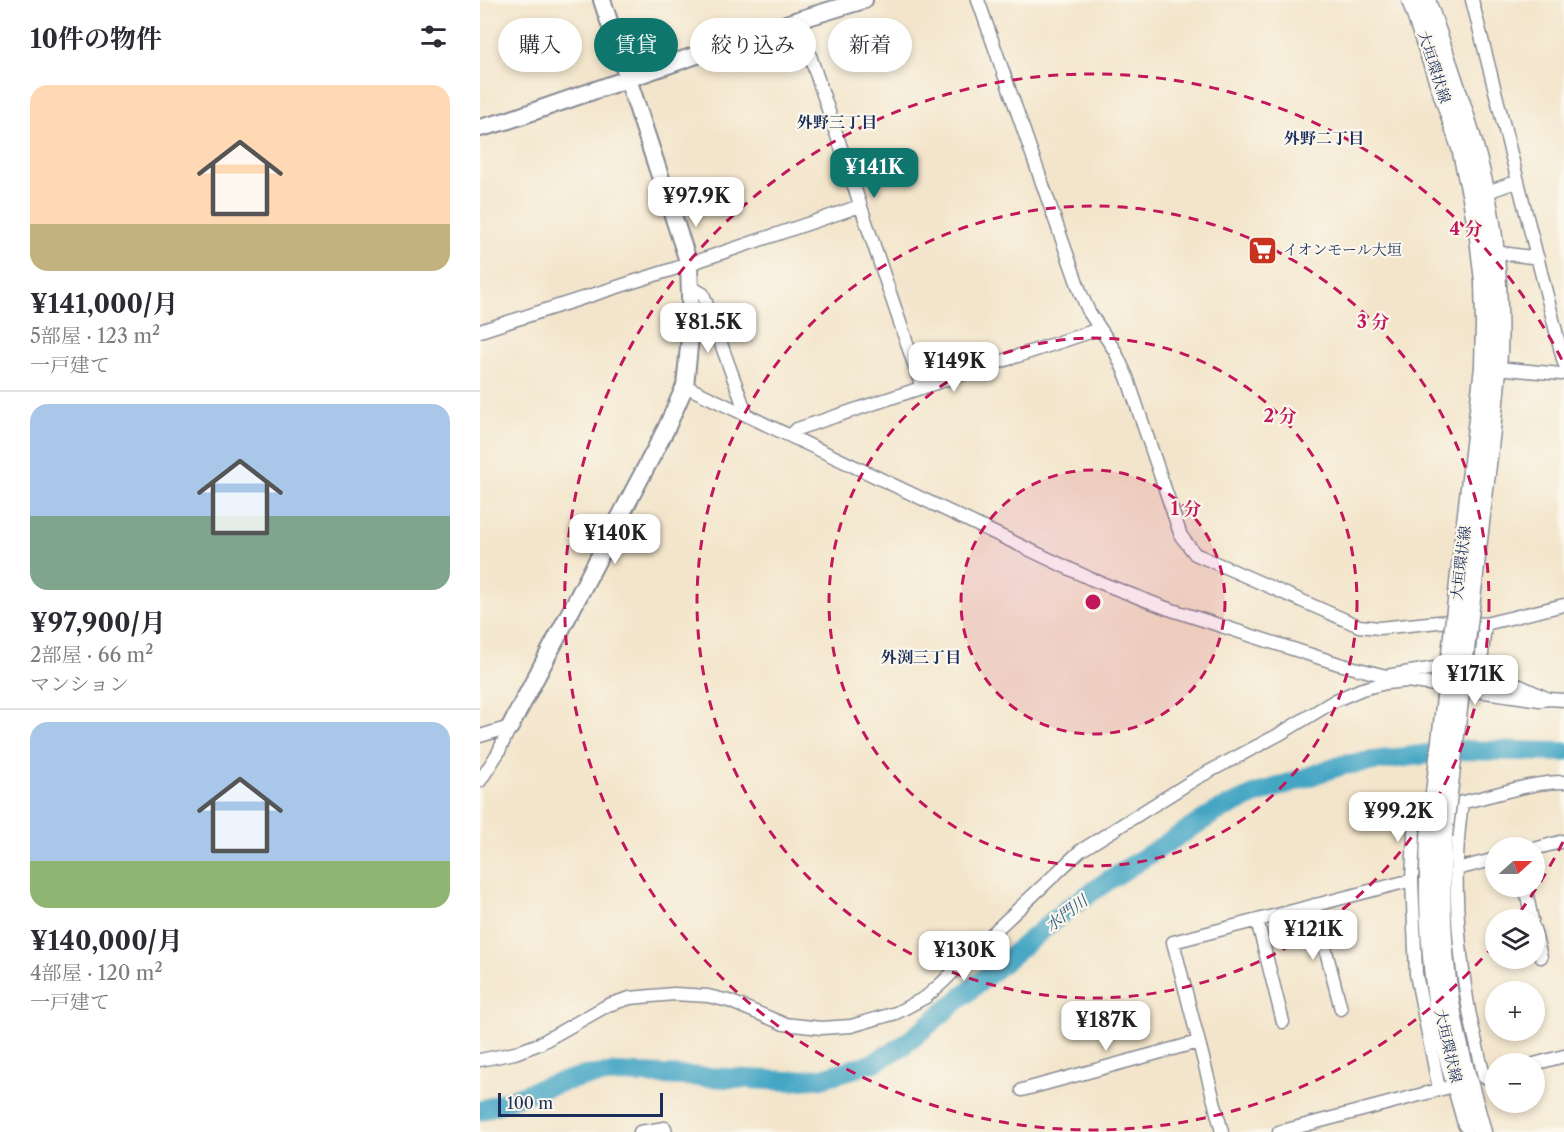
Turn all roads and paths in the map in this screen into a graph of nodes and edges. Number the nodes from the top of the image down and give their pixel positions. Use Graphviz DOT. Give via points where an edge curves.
graph roads {
  1 [pos="602,0"];
  2 [pos="864,0"];
  3 [pos="978,0"];
  4 [pos="1411,0"];
  5 [pos="1426,0"];
  6 [pos="1472,0"];
  7 [pos="837,4"];
  8 [pos="803,18"];
  9 [pos="690,58"];
  10 [pos="815,72"];
  11 [pos="629,80"];
  12 [pos="480,128"];
  13 [pos="1518,181"];
  14 [pos="1485,193"];
  15 [pos="860,206"];
  16 [pos="1494,252"];
  17 [pos="1538,258"];
  18 [pos="689,264"];
  19 [pos="691,287"];
  20 [pos="1099,327"];
  21 [pos="480,330"];
  22 [pos="1564,363"];
  23 [pos="1497,368"];
  24 [pos="1564,373"];
  25 [pos="685,386"];
  26 [pos="922,388"];
  27 [pos="744,414"];
  28 [pos="790,436"];
  29 [pos="1473,523"];
  30 [pos="1564,605"];
  31 [pos="1485,624"];
  32 [pos="1479,674"];
  33 [pos="1386,679"];
  34 [pos="1549,699"];
  35 [pos="1564,700"];
  36 [pos="510,727"];
  37 [pos="480,736"];
  38 [pos="480,781"];
  39 [pos="1564,782"];
  40 [pos="1462,803"];
  41 [pos="1415,807"];
  42 [pos="1394,809"];
  43 [pos="1564,841"];
  44 [pos="1545,846"];
  45 [pos="1485,862"];
  46 [pos="1457,869"];
  47 [pos="1412,880"];
  48 [pos="1314,905"];
  49 [pos="1257,920"];
  50 [pos="1341,1010"];
  51 [pos="1283,1022"];
  52 [pos="1198,1042"];
  53 [pos="1564,1056"];
  54 [pos="480,1060"];
  55 [pos="1545,1061"];
  56 [pos="1469,1081"];
  57 [pos="1023,1090"];
  58 [pos="640,1132"];
  59 [pos="666,1132"];
  60 [pos="1222,1132"];
  61 [pos="1279,1132"];
  62 [pos="1469,1132"];
  63 [pos="1482,1132"];
  1 -- 11 [label="street"];
  2 -- 7 [label="street"];
  3 -- 20 [label="street" via="1081,294"];
  4 -- 29 [label="main road, 大垣環状線" via="1461,148 1479,238 1485,324"];
  5 -- 14 [label="main road, 大垣環状線"];
  6 -- 13 [label="street"];
  7 -- 8 [label="street"];
  9 -- 11 [label="street"];
  10 -- 15 [label="street"];
  11 -- 12 [label="street"];
  11 -- 18 [label="street"];
  13 -- 14 [label="street"];
  13 -- 17 [label="street"];
  14 -- 16 [label="main road, 大垣環状線"];
  15 -- 18 [label="street"];
  15 -- 26 [label="street"];
  16 -- 17 [label="street"];
  16 -- 23 [label="main road, 大垣環状線"];
  17 -- 22 [label="street"];
  18 -- 19 [label="street"];
  18 -- 21 [label="street"];
  19 -- 25 [label="street"];
  19 -- 27 [label="street" via="703,294"];
  20 -- 26 [label="street"];
  20 -- 31 [label="street" via="1127,377 1181,536 1195,554 1359,626 1379,628 1448,621"];
  23 -- 24 [label="street"];
  23 -- 29 [label="main road, 大垣環状線"];
  25 -- 27 [label="street"];
  25 -- 36 [label="street"];
  26 -- 28 [label="street" via="797,429"];
  27 -- 28 [label="street"];
  28 -- 33 [label="street" via="1091,579 1166,608"];
  29 -- 56 [label="main road, 大垣環状線, bridge" via="1428,876 1431,953 1442,1032"];
  30 -- 31 [label="street"];
  31 -- 32 [label="street"];
  32 -- 33 [label="street" via="1435,668"];
  32 -- 34 [label="street" via="1507,680"];
  33 -- 34 [label="street"];
  33 -- 54 [label="street" via="1336,700 1197,778 1080,851 944,982 926,997 896,1012 851,1026 821,1028 784,1024 708,996 630,998 608,1005 539,1044"];
  34 -- 35 [label="street"];
  36 -- 37 [label="street"];
  36 -- 38 [label="street"];
  39 -- 40 [label="street" via="1540,783"];
  40 -- 41 [label="street"];
  40 -- 46 [label="street"];
  41 -- 42 [label="street"];
  41 -- 47 [label="street"];
  43 -- 44 [label="street"];
  45 -- 46 [label="street"];
  46 -- 56 [label="street" via="1468,1005"];
  47 -- 48 [label="street"];
  47 -- 56 [label="street" via="1416,974"];
  48 -- 49 [label="street"];
  48 -- 50 [label="street"];
  49 -- 51 [label="street"];
  49 -- 52 [label="street" via="1173,942"];
  52 -- 57 [label="street"];
  52 -- 60 [label="street"];
  53 -- 55 [label="street"];
  56 -- 61 [label="street"];
  56 -- 62 [label="main road, 大垣環状線"];
  56 -- 63 [label="main road, 大垣環状線"];
  58 -- 59 [label="street" via="665,1128"];
}
